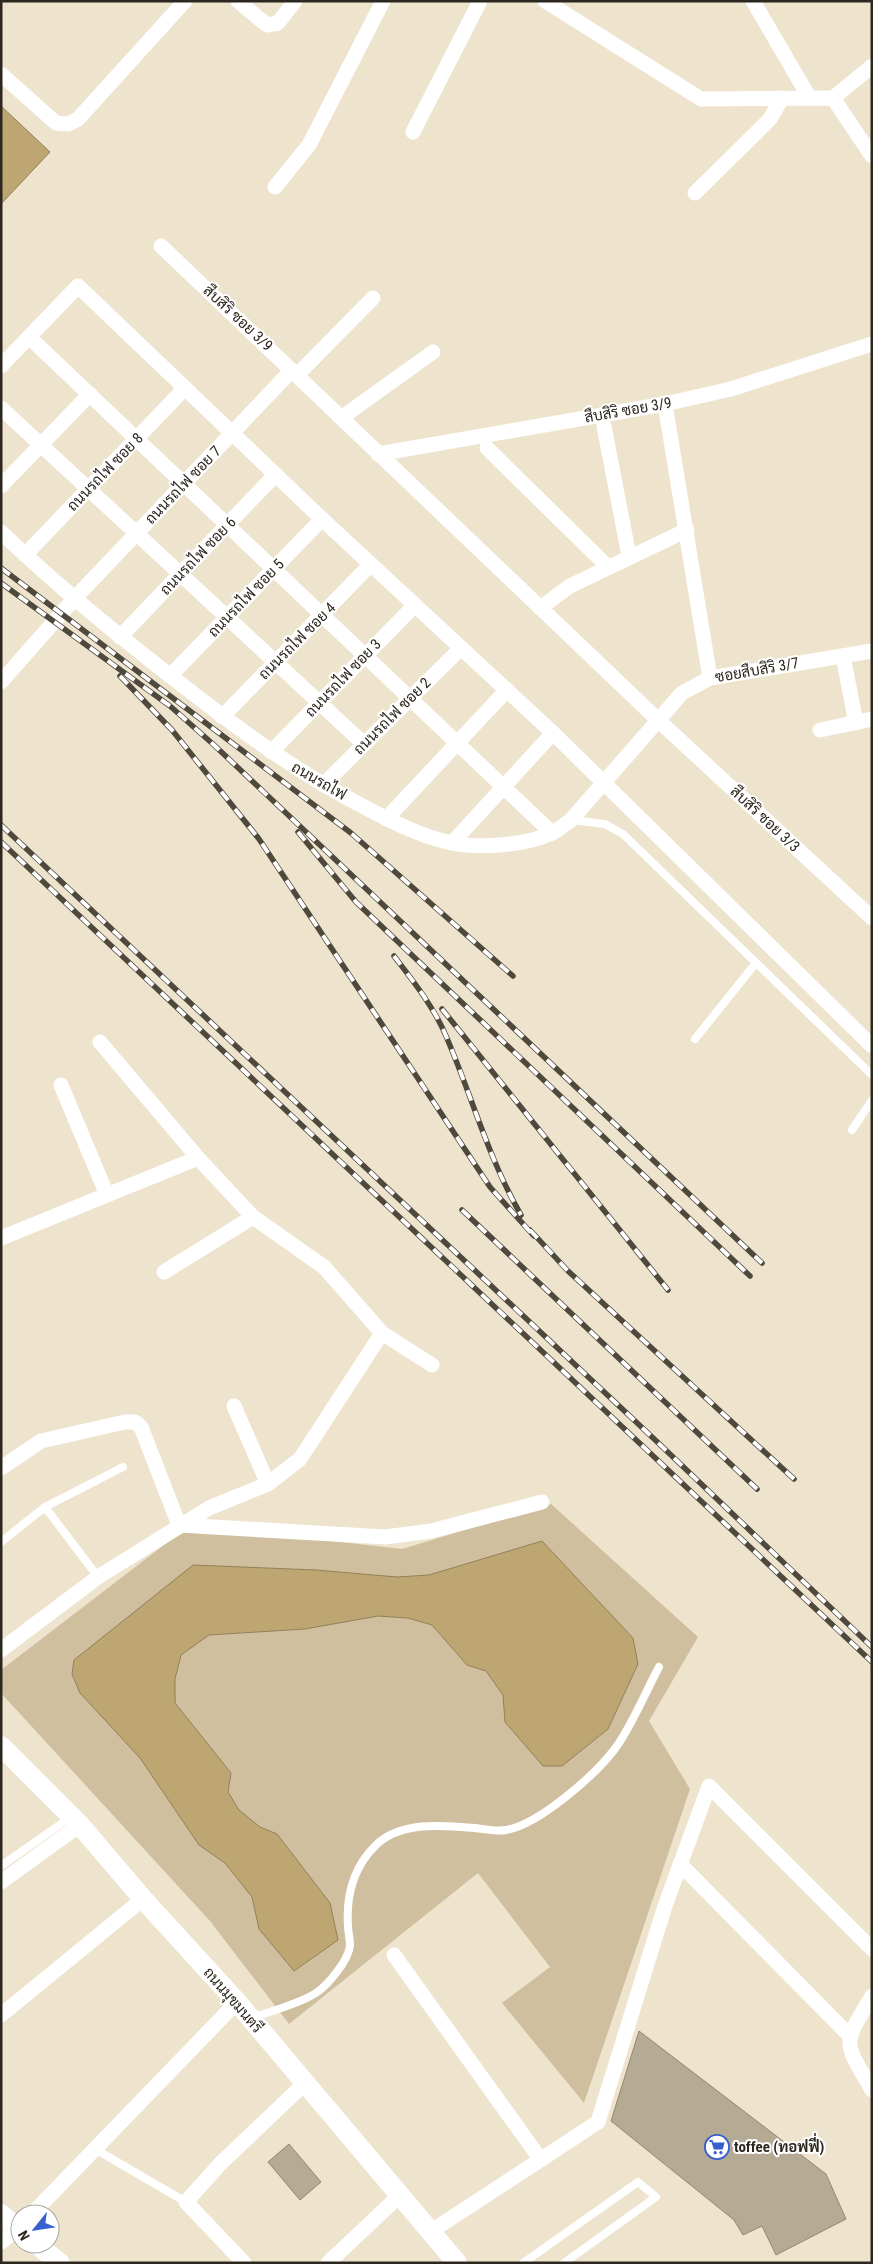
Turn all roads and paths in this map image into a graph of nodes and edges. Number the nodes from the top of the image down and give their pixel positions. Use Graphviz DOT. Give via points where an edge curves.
graph roads {
  1 [pos="185,1"];
  2 [pos="238,1"];
  3 [pos="295,1"];
  4 [pos="382,1"];
  5 [pos="480,1"];
  6 [pos="545,1"];
  7 [pos="753,1"];
  8 [pos="872,66"];
  9 [pos="1,74"];
  10 [pos="808,97"];
  11 [pos="782,98"];
  12 [pos="833,98"];
  13 [pos="413,132"];
  14 [pos="872,156"];
  15 [pos="275,187"];
  16 [pos="695,193"];
  17 [pos="162,246"];
  18 [pos="374,298"];
  19 [pos="29,336"];
  20 [pos="872,344"];
  21 [pos="433,352"];
  22 [pos="1,366"];
  23 [pos="295,372"];
  24 [pos="185,388"];
  25 [pos="90,394"];
  26 [pos="666,404"];
  27 [pos="1,408"];
  28 [pos="341,418"];
  29 [pos="604,426"];
  30 [pos="232,434"];
  31 [pos="136,439"];
  32 [pos="40,445"];
  33 [pos="488,448"];
  34 [pos="378,454"];
  35 [pos="274,474"];
  36 [pos="183,485"];
  37 [pos="1,486"];
  38 [pos="88,489"];
  39 [pos="322,519"];
  40 [pos="227,526"];
  41 [pos="687,530"];
  42 [pos="1,532"];
  43 [pos="136,534"];
  44 [pos="25,555"];
  45 [pos="629,556"];
  46 [pos="371,564"];
  47 [pos="608,567"];
  48 [pos="273,570"];
  49 [pos="181,574"];
  50 [pos="74,599"];
  51 [pos="415,605"];
  52 [pos="540,608"];
  53 [pos="322,616"];
  54 [pos="228,617"];
  55 [pos="120,637"];
  56 [pos="461,648"];
  57 [pos="872,651"];
  58 [pos="364,656"];
  59 [pos="843,656"];
  60 [pos="276,661"];
  61 [pos="170,676"];
  62 [pos="710,678"];
  63 [pos="1,682"];
  64 [pos="507,690"];
  65 [pos="410,699"];
  66 [pos="320,702"];
  67 [pos="222,717"];
  68 [pos="872,719"];
  69 [pos="658,720"];
  70 [pos="856,722"];
  71 [pos="820,730"];
  72 [pos="553,733"];
  73 [pos="456,743"];
  74 [pos="364,744"];
  75 [pos="271,752"];
  76 [pos="603,784"];
  77 [pos="323,785"];
  78 [pos="504,787"];
  79 [pos="386,818"];
  80 [pos="571,820"];
  81 [pos="552,833"];
  82 [pos="452,843"];
  83 [pos="872,918"];
  84 [pos="755,964"];
  85 [pos="695,1039"];
  86 [pos="100,1042"];
  87 [pos="872,1046"];
  88 [pos="872,1076"];
  89 [pos="61,1085"];
  90 [pos="872,1100"];
  91 [pos="852,1130"];
  92 [pos="198,1158"];
  93 [pos="107,1195"];
  94 [pos="252,1216"];
  95 [pos="1,1238"];
  96 [pos="164,1272"];
  97 [pos="382,1333"];
  98 [pos="432,1365"];
  99 [pos="234,1406"];
  100 [pos="123,1467"];
  101 [pos="1,1468"];
  102 [pos="268,1484"];
  103 [pos="542,1502"];
  104 [pos="45,1507"];
  105 [pos="179,1525"];
  106 [pos="1,1542"];
  107 [pos="98,1577"];
  108 [pos="1,1650"];
  109 [pos="659,1667"];
  110 [pos="1,1746"];
  111 [pos="76,1821"];
  112 [pos="680,1864"];
  113 [pos="1,1866"];
  114 [pos="1,1882"];
  115 [pos="143,1899"];
  116 [pos="872,1949"];
  117 [pos="394,1955"];
  118 [pos="872,1996"];
  119 [pos="237,2002"];
  120 [pos="1,2015"];
  121 [pos="250,2019"];
  122 [pos="849,2035"];
  123 [pos="304,2084"];
  124 [pos="872,2090"];
  125 [pos="95,2149"];
  126 [pos="541,2160"];
  127 [pos="399,2196"];
  128 [pos="186,2202"];
  129 [pos="42,2204"];
  130 [pos="430,2232"];
  131 [pos="49,2254"];
  132 [pos="60,2263"];
  133 [pos="244,2263"];
  134 [pos="328,2263"];
  135 [pos="457,2263"];
  136 [pos="523,2263"];
  137 [pos="564,2263"];
  1 -- 9 [label="street" via="78,120 68,124 56,123"];
  2 -- 3 [label="street" via="267,25 278,23"];
  4 -- 15 [label="street" via="309,145"];
  5 -- 13 [label="street"];
  6 -- 11 [label="street" via="701,98"];
  7 -- 10 [label="street"];
  8 -- 12 [label="street"];
  10 -- 11 [label="street"];
  10 -- 12 [label="street"];
  11 -- 16 [label="street" via="770,119"];
  12 -- 14 [label="street"];
  17 -- 23 [label="street, สืบสิริ ซอย 3/9"];
  18 -- 23 [label="street, ถนนรถไฟ ซอย 7"];
  19 -- 22 [label="street"];
  19 -- 24 [label="street" via="78,286"];
  19 -- 25 [label="street"];
  20 -- 26 [label="street, สืบสิริ ซอย 3/9" via="731,389"];
  21 -- 28 [label="street"];
  23 -- 28 [label="street, สืบสิริ ซอย 3/9"];
  23 -- 30 [label="street, ถนนรถไฟ ซอย 7"];
  24 -- 30 [label="street"];
  24 -- 31 [label="street, ถนนรถไฟ ซอย 8"];
  25 -- 31 [label="street"];
  25 -- 32 [label="street"];
  26 -- 34 [label="street, สืบสิริ ซอย 3/9"];
  26 -- 41 [label="street"];
  27 -- 32 [label="street"];
  28 -- 34 [label="street, สืบสิริ ซอย 3/9"];
  29 -- 45 [label="street"];
  30 -- 35 [label="street"];
  30 -- 36 [label="street, ถนนรถไฟ ซอย 7"];
  31 -- 36 [label="street"];
  31 -- 38 [label="street, ถนนรถไฟ ซอย 8"];
  32 -- 37 [label="street"];
  32 -- 38 [label="street"];
  33 -- 47 [label="street"];
  34 -- 52 [label="street, สืบสิริ ซอย 3/9"];
  35 -- 39 [label="street"];
  35 -- 40 [label="street, ถนนรถไฟ ซอย 6"];
  36 -- 40 [label="street"];
  36 -- 43 [label="street, ถนนรถไฟ ซอย 7"];
  38 -- 43 [label="street"];
  38 -- 44 [label="street, ถนนรถไฟ ซอย 8"];
  39 -- 46 [label="street"];
  39 -- 48 [label="street, ถนนรถไฟ ซอย 5"];
  40 -- 48 [label="street"];
  40 -- 49 [label="street, ถนนรถไฟ ซอย 6"];
  41 -- 45 [label="street"];
  41 -- 62 [label="street"];
  42 -- 44 [label="street, ถนนรถไฟ"];
  43 -- 49 [label="street"];
  43 -- 50 [label="street, ถนนรถไฟ ซอย 7"];
  44 -- 50 [label="street, ถนนรถไฟ"];
  45 -- 47 [label="street"];
  46 -- 51 [label="street"];
  46 -- 53 [label="street, ถนนรถไฟ ซอย 4"];
  47 -- 52 [label="street" via="570,586"];
  48 -- 53 [label="street"];
  48 -- 54 [label="street, ถนนรถไฟ ซอย 5"];
  49 -- 54 [label="street"];
  49 -- 55 [label="street, ถนนรถไฟ ซอย 6"];
  50 -- 55 [label="street, ถนนรถไฟ"];
  50 -- 63 [label="street, ถนนรถไฟ ซอย 7"];
  51 -- 56 [label="street"];
  51 -- 58 [label="street, ถนนรถไฟ ซอย 3"];
  52 -- 69 [label="street, สืบสิริ ซอย 3/9"];
  53 -- 58 [label="street"];
  53 -- 60 [label="street, ถนนรถไฟ ซอย 4"];
  54 -- 60 [label="street"];
  54 -- 61 [label="street, ถนนรถไฟ ซอย 5"];
  55 -- 61 [label="street, ถนนรถไฟ"];
  56 -- 64 [label="street"];
  56 -- 65 [label="street, ถนนรถไฟ ซอย 2"];
  57 -- 59 [label="street, ซอยสืบสิริ 3/7"];
  58 -- 65 [label="street"];
  58 -- 66 [label="street, ถนนรถไฟ ซอย 3"];
  59 -- 62 [label="street, ซอยสืบสิริ 3/7"];
  59 -- 70 [label="street"];
  60 -- 66 [label="street"];
  60 -- 67 [label="street, ถนนรถไฟ ซอย 4"];
  61 -- 67 [label="street, ถนนรถไฟ"];
  62 -- 69 [label="street, ซอยสืบสิริ 3/7" via="682,693"];
  64 -- 72 [label="street"];
  64 -- 73 [label="street"];
  65 -- 73 [label="street"];
  65 -- 74 [label="street, ถนนรถไฟ ซอย 2"];
  66 -- 74 [label="street"];
  66 -- 75 [label="street, ถนนรถไฟ ซอย 3"];
  67 -- 75 [label="street, ถนนรถไฟ"];
  68 -- 70 [label="street"];
  69 -- 76 [label="street, ถนนรถไฟ"];
  69 -- 83 [label="street, สืบสิริ ซอย 3/3"];
  70 -- 71 [label="street"];
  72 -- 76 [label="street"];
  72 -- 78 [label="street"];
  73 -- 78 [label="street"];
  73 -- 79 [label="street"];
  74 -- 77 [label="street, ถนนรถไฟ ซอย 2"];
  75 -- 77 [label="street, ถนนรถไฟ"];
  76 -- 80 [label="street, ถนนรถไฟ"];
  76 -- 87 [label="street"];
  77 -- 79 [label="street, ถนนรถไฟ"];
  78 -- 81 [label="street"];
  78 -- 82 [label="street"];
  79 -- 82 [label="street, ถนนรถไฟ"];
  80 -- 81 [label="street, ถนนรถไฟ"];
  80 -- 84 [label="lane" via="605,824 623,834"];
  81 -- 82 [label="street, ถนนรถไฟ" via="517,843"];
  84 -- 85 [label="lane"];
  84 -- 88 [label="lane"];
  86 -- 92 [label="street"];
  89 -- 93 [label="street"];
  90 -- 91 [label="lane"];
  92 -- 93 [label="street"];
  92 -- 94 [label="street"];
  93 -- 95 [label="street"];
  94 -- 96 [label="street"];
  94 -- 97 [label="street" via="324,1267"];
  97 -- 98 [label="street"];
  97 -- 102 [label="street" via="300,1459"];
  99 -- 102 [label="street"];
  100 -- 104 [label="lane"];
  101 -- 105 [label="street" via="41,1441 135,1422 141,1427"];
  102 -- 105 [label="street" via="209,1508"];
  103 -- 105 [label="street" via="431,1531 385,1537"];
  104 -- 106 [label="lane"];
  104 -- 107 [label="lane"];
  105 -- 107 [label="street"];
  107 -- 108 [label="street"];
  109 -- 121 [label="lane" via="615,1749 589,1778 547,1810 524,1824 505,1830 455,1826 410,1829 393,1832 375,1845 359,1864 352,1882 348,1926 350,1946 335,1973 315,1994"];
  110 -- 111 [label="main road, ถนนมุขมนตรี"];
  111 -- 113 [label="lane"];
  111 -- 114 [label="street"];
  111 -- 115 [label="main road, ถนนมุขมนตรี"];
  112 -- 116 [label="street" via="709,1786"];
  112 -- 122 [label="street"];
  112 -- 126 [label="street" via="598,2122"];
  115 -- 119 [label="main road, ถนนมุขมนตรี"];
  115 -- 120 [label="street"];
  117 -- 126 [label="street"];
  118 -- 122 [label="street"];
  119 -- 121 [label="main road, ถนนมุขมนตรี"];
  119 -- 125 [label="street"];
  121 -- 123 [label="main road, ถนนมุขมนตรี"];
  122 -- 124 [label="street" via="849,2051"];
  123 -- 127 [label="main road, ถนนมุขมนตรี"];
  123 -- 128 [label="street" via="220,2164"];
  125 -- 128 [label="lane"];
  125 -- 129 [label="street"];
  126 -- 130 [label="street"];
  127 -- 130 [label="main road, ถนนมุขมนตรี"];
  127 -- 134 [label="street"];
  128 -- 133 [label="street"];
  130 -- 135 [label="main road, ถนนมุขมนตรี"];
  131 -- 132 [label="main road"];
  136 -- 137 [label="lane" via="638,2182 656,2197"];
}
